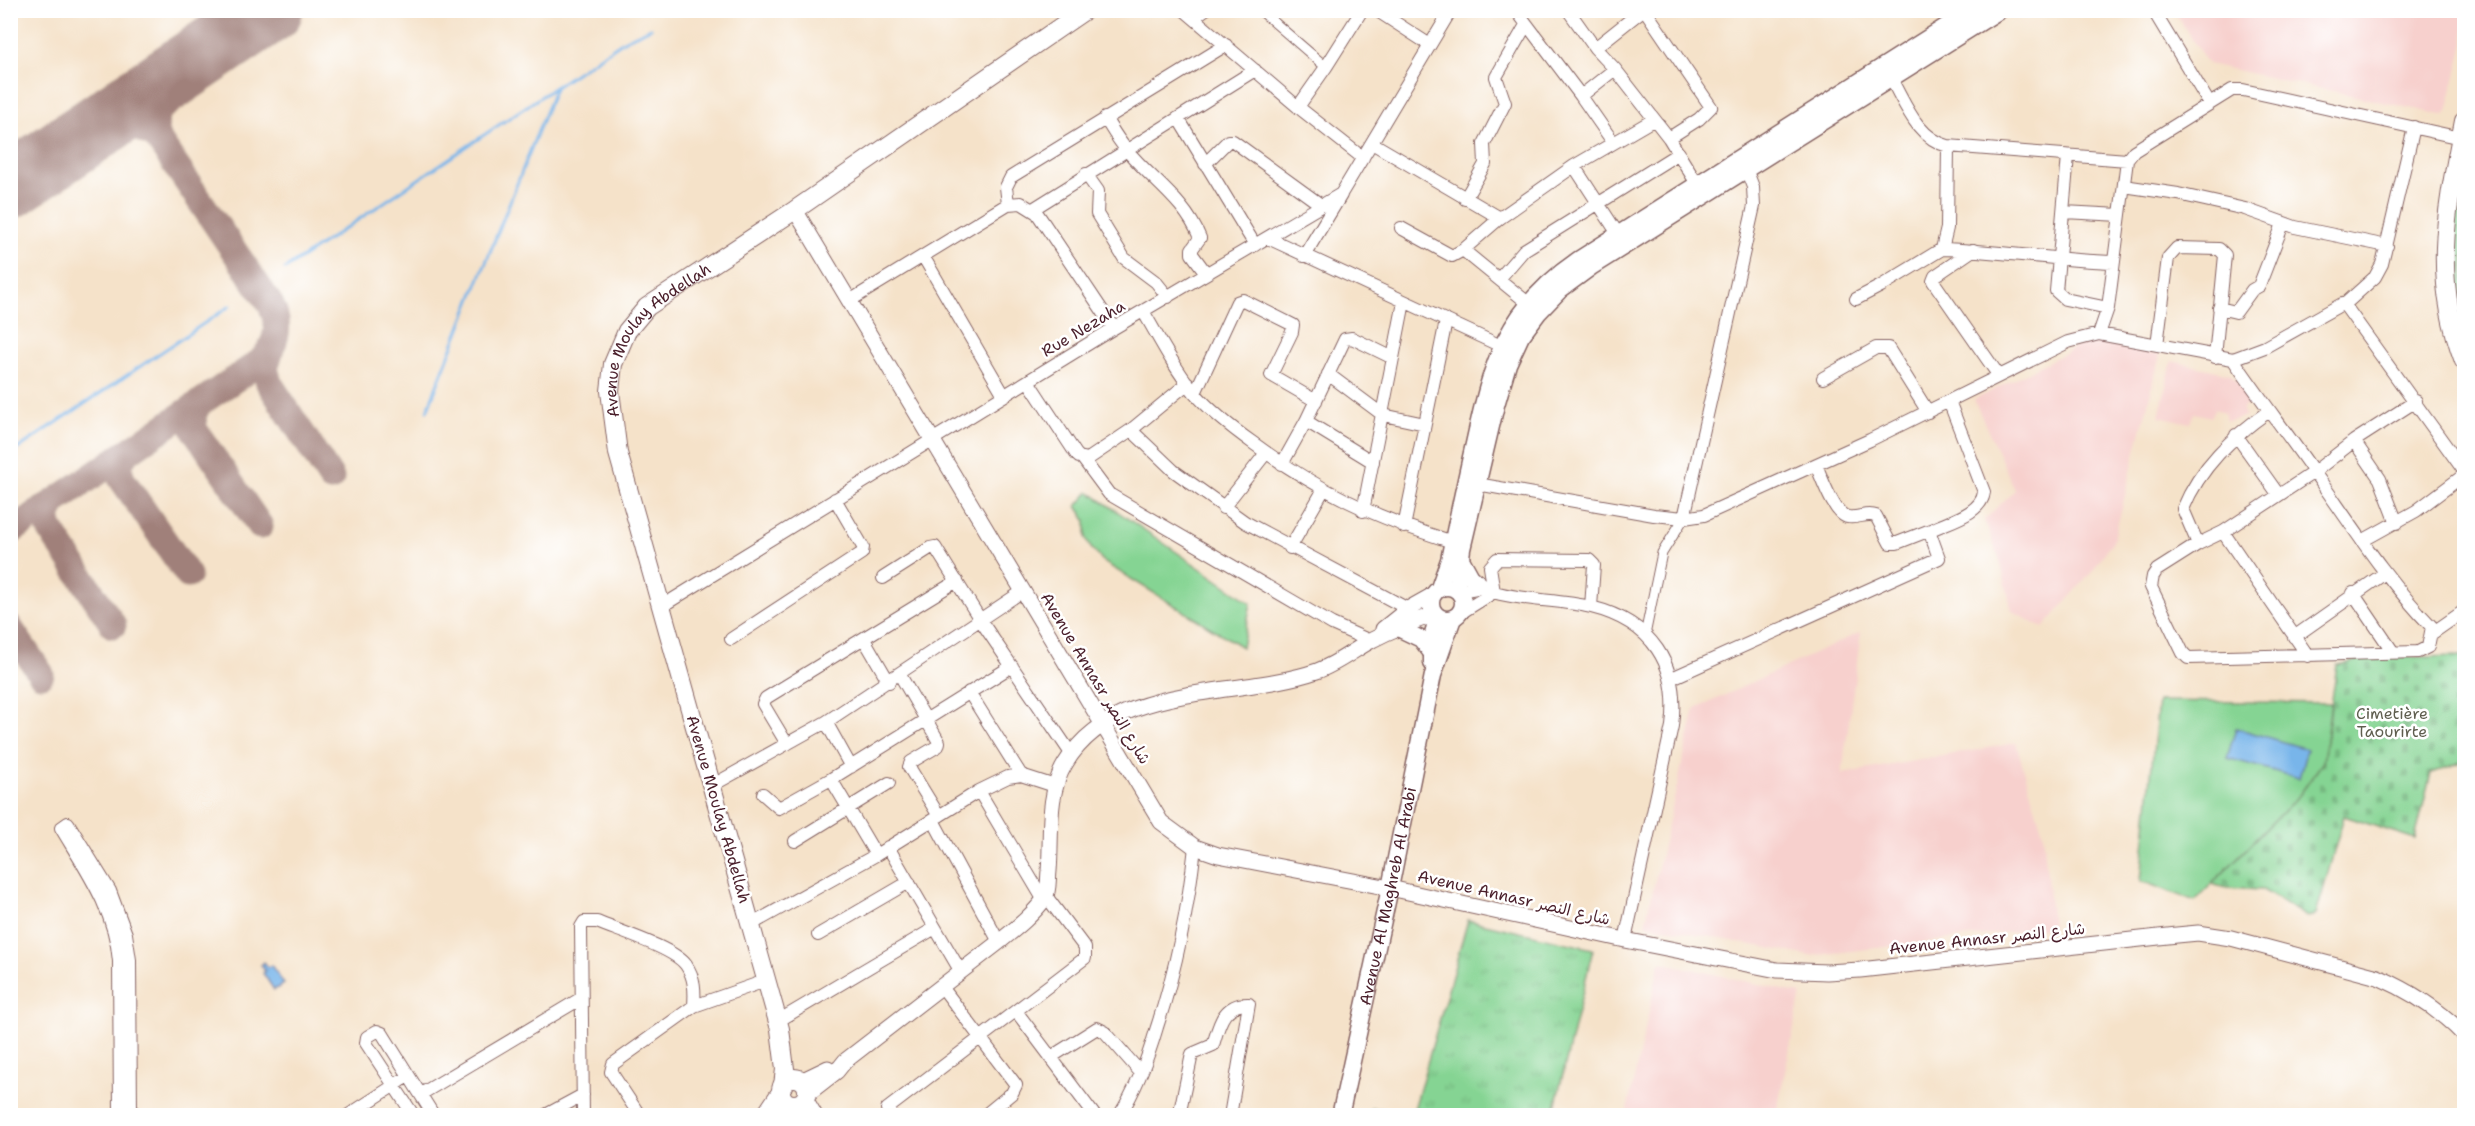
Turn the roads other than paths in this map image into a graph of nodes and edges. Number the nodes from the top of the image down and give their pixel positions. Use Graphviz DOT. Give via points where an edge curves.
graph roads {
  1 [pos="1085,10"];
  2 [pos="1184,10"];
  3 [pos="1207,10"];
  4 [pos="1260,10"];
  5 [pos="1362,10"];
  6 [pos="1376,10"];
  7 [pos="1451,10"];
  8 [pos="1516,10"];
  9 [pos="1568,10"];
  10 [pos="2000,10"];
  11 [pos="2153,10"];
  12 [pos="1642,11"];
  13 [pos="1964,18"];
  14 [pos="1194,19"];
  15 [pos="1526,25"];
  16 [pos="1226,45"];
  17 [pos="1430,45"];
  18 [pos="1595,48"];
  19 [pos="1326,67"];
  20 [pos="1615,69"];
  21 [pos="1255,70"];
  22 [pos="1891,79"];
  23 [pos="1581,96"];
  24 [pos="2209,103"];
  25 [pos="1298,107"];
  26 [pos="1106,118"];
  27 [pos="1178,118"];
  28 [pos="1653,120"];
  29 [pos="2414,128"];
  30 [pos="2463,130"];
  31 [pos="1669,138"];
  32 [pos="1613,142"];
  33 [pos="1372,143"];
  34 [pos="1948,146"];
  35 [pos="1126,150"];
  36 [pos="1679,153"];
  37 [pos="2068,156"];
  38 [pos="1363,158"];
  39 [pos="2127,160"];
  40 [pos="1205,164"];
  41 [pos="1574,166"];
  42 [pos="1746,169"];
  43 [pos="1086,174"];
  44 [pos="2124,186"];
  45 [pos="1702,187"];
  46 [pos="1341,194"];
  47 [pos="1465,199"];
  48 [pos="1599,203"];
  49 [pos="1008,204"];
  50 [pos="1321,206"];
  51 [pos="1033,209"];
  52 [pos="795,210"];
  53 [pos="2064,212"];
  54 [pos="2120,215"];
  55 [pos="1500,218"];
  56 [pos="2283,224"];
  57 [pos="1401,228"];
  58 [pos="1618,234"];
  59 [pos="1268,238"];
  60 [pos="1255,245"];
  61 [pos="2387,246"];
  62 [pos="1942,249"];
  63 [pos="1463,250"];
  64 [pos="1973,250"];
  65 [pos="923,255"];
  66 [pos="1304,255"];
  67 [pos="2060,260"];
  68 [pos="2114,262"];
  69 [pos="1206,273"];
  70 [pos="1499,279"];
  71 [pos="1168,297"];
  72 [pos="1856,298"];
  73 [pos="851,300"];
  74 [pos="1404,302"];
  75 [pos="1528,303"];
  76 [pos="2344,305"];
  77 [pos="2108,308"];
  78 [pos="2219,308"];
  79 [pos="1143,311"];
  80 [pos="1446,321"];
  81 [pos="1114,328"];
  82 [pos="2099,334"];
  83 [pos="2157,345"];
  84 [pos="1500,346"];
  85 [pos="2215,357"];
  86 [pos="1393,358"];
  87 [pos="2464,358"];
  88 [pos="2233,359"];
  89 [pos="1328,374"];
  90 [pos="1999,376"];
  91 [pos="1823,378"];
  92 [pos="1028,381"];
  93 [pos="1191,388"];
  94 [pos="1004,395"];
  95 [pos="1316,401"];
  96 [pos="1949,401"];
  97 [pos="2416,401"];
  98 [pos="2269,411"];
  99 [pos="1928,412"];
  100 [pos="1383,415"];
  101 [pos="1306,421"];
  102 [pos="1425,424"];
  103 [pos="1131,430"];
  104 [pos="2236,435"];
  105 [pos="933,441"];
  106 [pos="2354,441"];
  107 [pos="1266,453"];
  108 [pos="1083,459"];
  109 [pos="1372,462"];
  110 [pos="1282,464"];
  111 [pos="1816,465"];
  112 [pos="2314,472"];
  113 [pos="2464,473"];
  114 [pos="1478,484"];
  115 [pos="1324,489"];
  116 [pos="2278,494"];
  117 [pos="835,499"];
  118 [pos="1223,508"];
  119 [pos="1363,511"];
  120 [pos="1684,518"];
  121 [pos="2397,523"];
  122 [pos="1404,527"];
  123 [pos="1933,529"];
  124 [pos="2223,532"];
  125 [pos="2362,541"];
  126 [pos="1453,542"];
  127 [pos="2198,544"];
  128 [pos="1290,548"];
  129 [pos="1461,559"];
  130 [pos="2385,573"];
  131 [pos="883,578"];
  132 [pos="957,581"];
  133 [pos="1458,590"];
  134 [pos="1023,591"];
  135 [pos="1490,591"];
  136 [pos="1436,592"];
  137 [pos="2353,593"];
  138 [pos="662,606"];
  139 [pos="1591,608"];
  140 [pos="1408,609"];
  141 [pos="2464,611"];
  142 [pos="1446,616"];
  143 [pos="981,621"];
  144 [pos="1398,628"];
  145 [pos="2431,634"];
  146 [pos="1645,635"];
  147 [pos="2294,637"];
  148 [pos="731,639"];
  149 [pos="864,639"];
  150 [pos="1370,641"];
  151 [pos="1431,652"];
  152 [pos="2393,652"];
  153 [pos="2308,656"];
  154 [pos="1012,666"];
  155 [pos="1433,675"];
  156 [pos="1672,678"];
  157 [pos="894,679"];
  158 [pos="969,692"];
  159 [pos="926,718"];
  160 [pos="826,722"];
  161 [pos="1102,724"];
  162 [pos="787,744"];
  163 [pos="1072,754"];
  164 [pos="851,767"];
  165 [pos="1021,775"];
  166 [pos="831,779"];
  167 [pos="889,783"];
  168 [pos="713,785"];
  169 [pos="1055,786"];
  170 [pos="979,791"];
  171 [pos="763,794"];
  172 [pos="848,808"];
  173 [pos="936,818"];
  174 [pos="795,841"];
  175 [pos="888,847"];
  176 [pos="1195,847"];
  177 [pos="876,855"];
  178 [pos="909,882"];
  179 [pos="1390,888"];
  180 [pos="1045,897"];
  181 [pos="752,924"];
  182 [pos="935,928"];
  183 [pos="818,935"];
  184 [pos="1625,940"];
  185 [pos="999,942"];
  186 [pos="961,972"];
  187 [pos="768,980"];
  188 [pos="942,987"];
  189 [pos="580,999"];
  190 [pos="694,1006"];
  191 [pos="1016,1011"];
  192 [pos="779,1025"];
  193 [pos="2459,1026"];
  194 [pos="2464,1035"];
  195 [pos="981,1039"];
  196 [pos="1051,1057"];
  197 [pos="1141,1073"];
  198 [pos="409,1076"];
  199 [pos="394,1085"];
  200 [pos="797,1092"];
  201 [pos="421,1094"];
  202 [pos="583,1095"];
  203 [pos="886,1113"];
  204 [pos="120,1116"];
  205 [pos="130,1116"];
  206 [pos="347,1116"];
  207 [pos="414,1116"];
  208 [pos="434,1116"];
  209 [pos="544,1116"];
  210 [pos="583,1116"];
  211 [pos="640,1116"];
  212 [pos="765,1116"];
  213 [pos="782,1116"];
  214 [pos="815,1116"];
  215 [pos="984,1116"];
  216 [pos="1095,1116"];
  217 [pos="1119,1116"];
  218 [pos="1179,1116"];
  219 [pos="1230,1116"];
  220 [pos="1340,1116"];
  1 -- 52 [label="main road, Avenue Moulay Abdellah"];
  2 -- 14 [label="street"];
  3 -- 14 [label="street"];
  4 -- 19 [label="street"];
  5 -- 19 [label="street"];
  6 -- 17 [label="street"];
  7 -- 17 [label="street, Rue Nezaha"];
  8 -- 15 [label="street"];
  9 -- 18 [label="street"];
  10 -- 13 [label="main road"];
  11 -- 24 [label="street"];
  12 -- 18 [label="street"];
  12 -- 31 [label="street" via="1711,107"];
  13 -- 22 [label="main road"];
  13 -- 45 [label="main road"];
  14 -- 16 [label="street"];
  15 -- 23 [label="street"];
  15 -- 47 [label="street" via="1496,76 1505,103 1484,144 1485,164"];
  16 -- 21 [label="street"];
  16 -- 26 [label="street"];
  17 -- 33 [label="street, Rue Nezaha"];
  18 -- 20 [label="street"];
  19 -- 25 [label="street"];
  20 -- 23 [label="street"];
  20 -- 28 [label="street"];
  21 -- 25 [label="street"];
  21 -- 27 [label="street"];
  22 -- 34 [label="street" via="1923,132 1935,143"];
  22 -- 42 [label="main road"];
  23 -- 32 [label="street"];
  24 -- 29 [label="street" via="2237,89"];
  24 -- 39 [label="street" via="2134,151"];
  25 -- 38 [label="street"];
  26 -- 35 [label="street"];
  26 -- 49 [label="street" via="1011,177 1006,187"];
  27 -- 35 [label="street"];
  27 -- 40 [label="street"];
  28 -- 31 [label="street"];
  28 -- 32 [label="street"];
  29 -- 30 [label="street"];
  29 -- 61 [label="street"];
  30 -- 87 [label="main road" via="2443,255 2450,318"];
  31 -- 36 [label="street"];
  32 -- 41 [label="street"];
  33 -- 38 [label="street, Rue Nezaha"];
  33 -- 47 [label="street"];
  34 -- 37 [label="street"];
  34 -- 62 [label="street" via="1947,228"];
  35 -- 43 [label="street"];
  35 -- 69 [label="street" via="1180,204 1195,225 1200,238 1192,254"];
  36 -- 45 [label="street"];
  36 -- 48 [label="street"];
  37 -- 39 [label="street"];
  37 -- 53 [label="street"];
  38 -- 46 [label="street, Rue Nezaha"];
  39 -- 44 [label="street"];
  40 -- 50 [label="street" via="1228,141 1233,141"];
  40 -- 60 [label="street"];
  41 -- 48 [label="street"];
  41 -- 55 [label="street"];
  42 -- 45 [label="main road"];
  42 -- 120 [label="street" via="1753,187 1754,206"];
  43 -- 51 [label="street"];
  43 -- 71 [label="street" via="1098,191 1097,214 1124,258 1156,282"];
  44 -- 54 [label="street"];
  44 -- 56 [label="street" via="2234,206"];
  45 -- 58 [label="main road"];
  45 -- 114 [label="main road" via="1575,278 1533,319 1504,373"];
  46 -- 50 [label="street, Rue Nezaha"];
  46 -- 66 [label="street"];
  47 -- 55 [label="street"];
  48 -- 58 [label="street"];
  48 -- 70 [label="street" via="1524,250"];
  49 -- 51 [label="street" via="1021,203"];
  49 -- 65 [label="street"];
  50 -- 59 [label="street, Rue Nezaha"];
  51 -- 81 [label="street"];
  52 -- 73 [label="street, Avenue Annasr شارع النصر"];
  52 -- 138 [label="main road, Avenue Moulay Abdellah" via="647,307 627,331 613,364 610,391 618,453"];
  53 -- 54 [label="street"];
  53 -- 67 [label="street"];
  54 -- 68 [label="street"];
  55 -- 63 [label="street"];
  56 -- 61 [label="street"];
  56 -- 78 [label="street" via="2259,286 2236,312"];
  57 -- 63 [label="street" via="1452,256"];
  58 -- 75 [label="main road" via="1557,276"];
  59 -- 60 [label="street, Rue Nezaha"];
  59 -- 66 [label="street"];
  60 -- 69 [label="street, Rue Nezaha"];
  61 -- 76 [label="street" via="2374,277"];
  62 -- 64 [label="street"];
  62 -- 72 [label="street"];
  63 -- 70 [label="street"];
  64 -- 67 [label="street"];
  64 -- 90 [label="street" via="1933,281"];
  65 -- 73 [label="street"];
  65 -- 94 [label="street"];
  66 -- 74 [label="street"];
  67 -- 68 [label="street"];
  67 -- 77 [label="street" via="2058,295"];
  68 -- 77 [label="street"];
  69 -- 71 [label="street, Rue Nezaha"];
  70 -- 75 [label="street"];
  71 -- 79 [label="street, Rue Nezaha"];
  73 -- 105 [label="street, Avenue Annasr شارع النصر"];
  74 -- 80 [label="street"];
  74 -- 86 [label="street"];
  75 -- 84 [label="main road"];
  76 -- 88 [label="street" via="2265,347"];
  76 -- 97 [label="street"];
  77 -- 82 [label="street"];
  78 -- 83 [label="street" via="2223,251 2173,250 2168,258"];
  78 -- 85 [label="street"];
  79 -- 81 [label="street, Rue Nezaha"];
  79 -- 93 [label="street"];
  80 -- 84 [label="street"];
  80 -- 102 [label="street"];
  81 -- 92 [label="street, Rue Nezaha"];
  82 -- 83 [label="street"];
  82 -- 90 [label="street" via="2068,342"];
  83 -- 85 [label="street"];
  84 -- 126 [label="main road" via="1487,385"];
  85 -- 88 [label="street"];
  86 -- 89 [label="street" via="1348,338"];
  86 -- 100 [label="street"];
  88 -- 98 [label="street"];
  89 -- 95 [label="street"];
  89 -- 100 [label="street"];
  90 -- 96 [label="street"];
  91 -- 99 [label="street" via="1882,346 1892,352"];
  92 -- 94 [label="street, Rue Nezaha"];
  92 -- 108 [label="street"];
  93 -- 95 [label="street" via="1237,302 1243,300 1293,326 1271,375"];
  93 -- 103 [label="street"];
  93 -- 107 [label="street" via="1225,422"];
  94 -- 105 [label="street, Rue Nezaha"];
  95 -- 101 [label="street"];
  96 -- 99 [label="street"];
  96 -- 123 [label="street" via="1984,492 1983,501"];
  97 -- 106 [label="street"];
  97 -- 113 [label="street"];
  98 -- 104 [label="street"];
  98 -- 112 [label="street"];
  99 -- 111 [label="street"];
  100 -- 102 [label="street"];
  100 -- 109 [label="street"];
  101 -- 109 [label="street"];
  101 -- 110 [label="street"];
  102 -- 122 [label="street"];
  103 -- 108 [label="street"];
  103 -- 118 [label="street" via="1174,471"];
  104 -- 116 [label="street"];
  104 -- 127 [label="street" via="2191,490 2183,509"];
  105 -- 117 [label="street, Rue Nezaha"];
  105 -- 134 [label="street, Avenue Annasr شارع النصر"];
  106 -- 112 [label="street"];
  106 -- 121 [label="street" via="2380,479"];
  107 -- 110 [label="street"];
  107 -- 118 [label="street"];
  108 -- 150 [label="street" via="1109,494 1332,624"];
  109 -- 119 [label="street"];
  110 -- 115 [label="street"];
  111 -- 120 [label="street" via="1717,510"];
  111 -- 123 [label="street" via="1838,512 1850,518 1876,516 1890,543"];
  112 -- 116 [label="street"];
  112 -- 125 [label="street"];
  113 -- 121 [label="street"];
  114 -- 120 [label="street"];
  114 -- 129 [label="main road"];
  115 -- 119 [label="street"];
  115 -- 128 [label="street"];
  116 -- 124 [label="street"];
  117 -- 138 [label="street, Rue Nezaha"];
  117 -- 148 [label="street" via="863,547 862,553"];
  118 -- 128 [label="street"];
  119 -- 122 [label="street"];
  120 -- 146 [label="street" via="1662,553"];
  121 -- 125 [label="street"];
  122 -- 126 [label="street"];
  123 -- 156 [label="street" via="1930,538 1939,555 1935,561"];
  124 -- 127 [label="street"];
  124 -- 147 [label="street"];
  125 -- 130 [label="street"];
  126 -- 136 [label="main road"];
  127 -- 153 [label="street" via="2157,570 2151,580 2185,656"];
  128 -- 140 [label="street"];
  129 -- 133 [label="main road"];
  129 -- 135 [label="main road" via="1471,577"];
  130 -- 137 [label="street"];
  130 -- 145 [label="street" via="2432,627"];
  131 -- 132 [label="street" via="932,547 938,550"];
  132 -- 143 [label="street"];
  132 -- 149 [label="street"];
  133 -- 135 [label="street"];
  133 -- 136 [label="main road" via="1448,586"];
  133 -- 142 [label="main road" via="1463,605"];
  134 -- 143 [label="street"];
  134 -- 161 [label="street, Avenue Annasr شارع النصر"];
  135 -- 139 [label="street"];
  135 -- 139 [label="street" via="1490,567 1497,559 1589,560 1594,565"];
  135 -- 142 [label="street"];
  136 -- 140 [label="street"];
  136 -- 142 [label="main road" via="1431,605"];
  137 -- 147 [label="street"];
  137 -- 152 [label="street"];
  138 -- 168 [label="main road, Avenue Moulay Abdellah"];
  139 -- 146 [label="street" via="1613,615"];
  140 -- 150 [label="street"];
  141 -- 145 [label="street"];
  142 -- 144 [label="street"];
  142 -- 151 [label="main road, Avenue Al Maghreb Al Arabi"];
  142 -- 155 [label="main road, Avenue Al Maghreb Al Arabi"];
  143 -- 154 [label="street"];
  143 -- 157 [label="street"];
  144 -- 150 [label="street"];
  144 -- 151 [label="main road" via="1421,639"];
  145 -- 152 [label="street" via="2424,650"];
  146 -- 156 [label="street" via="1661,653"];
  147 -- 153 [label="street"];
  149 -- 157 [label="street"];
  149 -- 162 [label="street" via="764,700"];
  150 -- 161 [label="street" via="1309,674 1257,686 1178,696"];
  151 -- 155 [label="main road, Avenue Al Maghreb Al Arabi"];
  152 -- 153 [label="street"];
  154 -- 158 [label="street"];
  154 -- 163 [label="street"];
  155 -- 179 [label="main road, Avenue Al Maghreb Al Arabi"];
  156 -- 184 [label="street" via="1672,726"];
  157 -- 159 [label="street"];
  157 -- 160 [label="street"];
  158 -- 159 [label="street"];
  158 -- 165 [label="street"];
  159 -- 164 [label="street"];
  159 -- 173 [label="street" via="939,744 910,762 909,767"];
  160 -- 162 [label="street"];
  160 -- 164 [label="street"];
  161 -- 163 [label="street"];
  161 -- 176 [label="street, Avenue Annasr شارع النصر" via="1161,822"];
  162 -- 168 [label="street"];
  163 -- 169 [label="street"];
  164 -- 166 [label="street"];
  165 -- 169 [label="street"];
  165 -- 170 [label="street"];
  166 -- 171 [label="street" via="779,808"];
  166 -- 172 [label="street"];
  167 -- 172 [label="street"];
  168 -- 181 [label="main road, Avenue Moulay Abdellah"];
  169 -- 180 [label="street"];
  170 -- 173 [label="street"];
  170 -- 180 [label="street"];
  172 -- 174 [label="street"];
  172 -- 177 [label="street"];
  173 -- 175 [label="street"];
  173 -- 185 [label="street"];
  175 -- 177 [label="street"];
  175 -- 178 [label="street"];
  176 -- 179 [label="street, Avenue Annasr شارع النصر" via="1239,860"];
  176 -- 197 [label="street" via="1179,953"];
  177 -- 181 [label="street"];
  178 -- 182 [label="street"];
  178 -- 183 [label="street"];
  179 -- 184 [label="street, Avenue Annasr شارع النصر"];
  179 -- 220 [label="main road, Avenue Al Maghreb Al Arabi"];
  180 -- 185 [label="street"];
  180 -- 191 [label="street" via="1087,955"];
  181 -- 187 [label="main road, Avenue Moulay Abdellah"];
  182 -- 186 [label="street"];
  182 -- 192 [label="street"];
  184 -- 193 [label="street, Avenue Annasr شارع النصر" via="1761,968 1827,972 2198,933 2378,977 2401,987"];
  185 -- 186 [label="street"];
  186 -- 188 [label="street"];
  187 -- 190 [label="street"];
  187 -- 192 [label="main road, Avenue Moulay Abdellah"];
  188 -- 195 [label="street"];
  188 -- 200 [label="street" via="837,1071"];
  189 -- 190 [label="street" via="581,927 589,920 672,953 686,964 696,988"];
  189 -- 201 [label="street"];
  189 -- 202 [label="street"];
  190 -- 211 [label="street" via="613,1064 611,1072"];
  191 -- 195 [label="street"];
  191 -- 196 [label="street"];
  192 -- 200 [label="main road, Avenue Moulay Abdellah" via="785,1069"];
  193 -- 194 [label="street, Avenue Annasr شارع النصر"];
  195 -- 203 [label="street"];
  195 -- 215 [label="street" via="1016,1086"];
  196 -- 197 [label="street" via="1097,1028"];
  196 -- 216 [label="street"];
  197 -- 217 [label="street"];
  198 -- 199 [label="street"];
  198 -- 199 [label="street" via="382,1032 377,1031 367,1037 366,1043"];
  198 -- 201 [label="street"];
  199 -- 206 [label="street"];
  199 -- 207 [label="street"];
  200 -- 212 [label="main road"];
  200 -- 213 [label="main road"];
  200 -- 214 [label="street"];
  201 -- 208 [label="street"];
  202 -- 209 [label="street"];
  202 -- 210 [label="street"];
  204 -- 205 [label="street" via="116,938 110,915 64,825 110,891 126,934 130,960"];
  218 -- 219 [label="street" via="1192,1054 1213,1045 1226,1012 1249,1004"];
}
